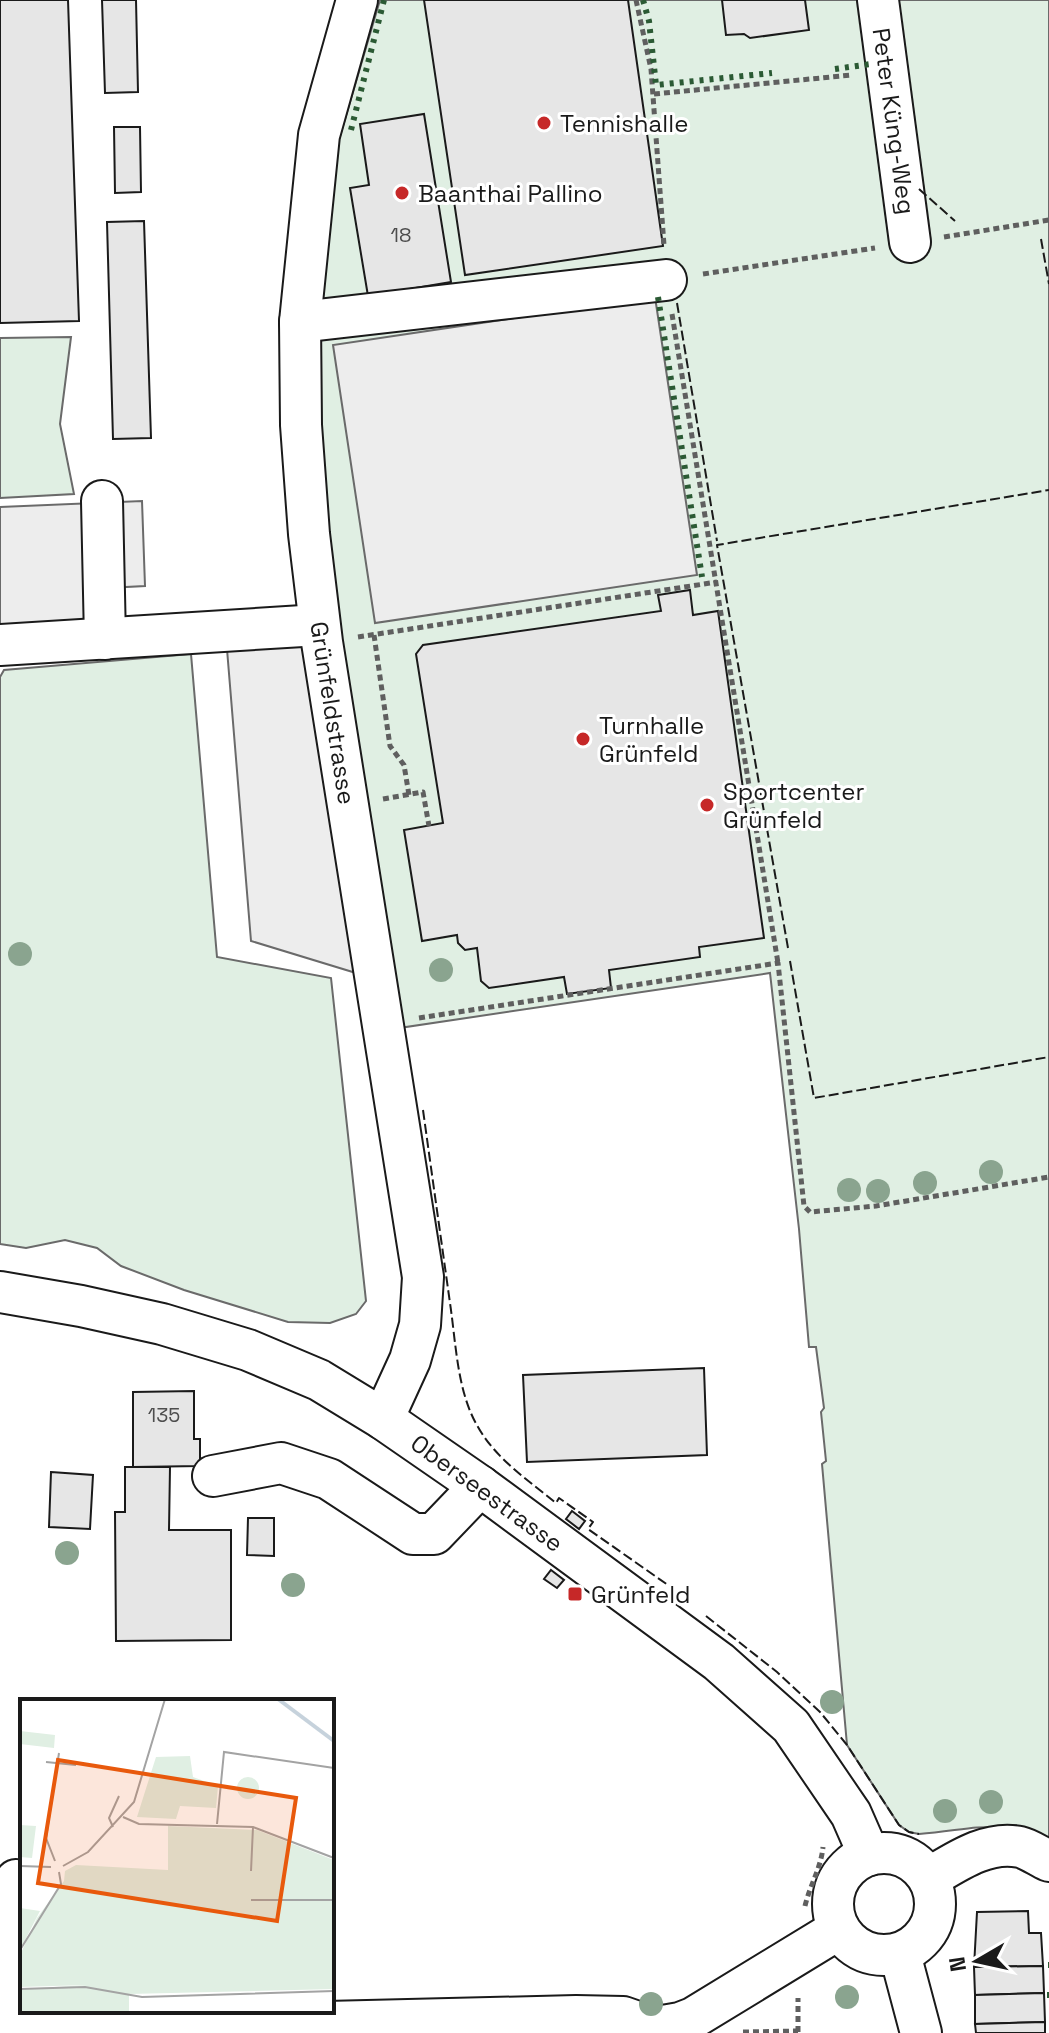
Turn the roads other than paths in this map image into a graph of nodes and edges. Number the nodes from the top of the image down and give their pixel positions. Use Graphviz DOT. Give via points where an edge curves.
graph roads {
  1 [pos="357,0"];
  2 [pos="878,0"];
  3 [pos="910,242"];
  4 [pos="666,280"];
  5 [pos="300,322"];
  6 [pos="102,501"];
  7 [pos="320,634"];
  8 [pos="105,639"];
  9 [pos="0,645"];
  10 [pos="0,1292"];
  11 [pos="383,1419"];
  12 [pos="213,1476"];
  13 [pos="480,1486"];
  14 [pos="869,1855"];
  15 [pos="1049,1861"];
  16 [pos="929,1878"];
  17 [pos="16,1880"];
  18 [pos="839,1929"];
  19 [pos="900,1954"];
  20 [pos="481,2026"];
  21 [pos="12,2031"];
  22 [pos="921,2033"];
  1 -- 5 [label="street, Grünfeldstrasse" via="319,135"];
  2 -- 3 [label="street, Peter Küng-Weg"];
  4 -- 5 [label="street"];
  5 -- 7 [label="street, Grünfeldstrasse" via="301,425"];
  6 -- 8 [label="street"];
  7 -- 8 [label="street"];
  7 -- 11 [label="street, Grünfeldstrasse" via="423,1277 417,1337"];
  8 -- 9 [label="street"];
  10 -- 11 [label="street, Oberseestrasse" via="162,1324 248,1350 319,1380"];
  11 -- 13 [label="street, Oberseestrasse"];
  12 -- 13 [label="street" via="281,1463 329,1479 413,1534 434,1534"];
  13 -- 14 [label="street, Oberseestrasse" via="719,1662 791,1726 851,1814"];
  14 -- 16 [label="street" via="887,1852 907,1858"];
  14 -- 18 [label="street" via="849,1866 835,1889 833,1910"];
  15 -- 16 [label="street" via="1021,1847 1000,1846 978,1851"];
  16 -- 19 [label="street" via="936,1896 931,1926 919,1943"];
  17 -- 21 [label="street"];
  18 -- 19 [label="street" via="865,1952"];
  18 -- 20 [label="street" via="680,2023 646,2025 623,2017 576,2016"];
  19 -- 22 [label="street"];
  20 -- 21 [label="street"];
}
